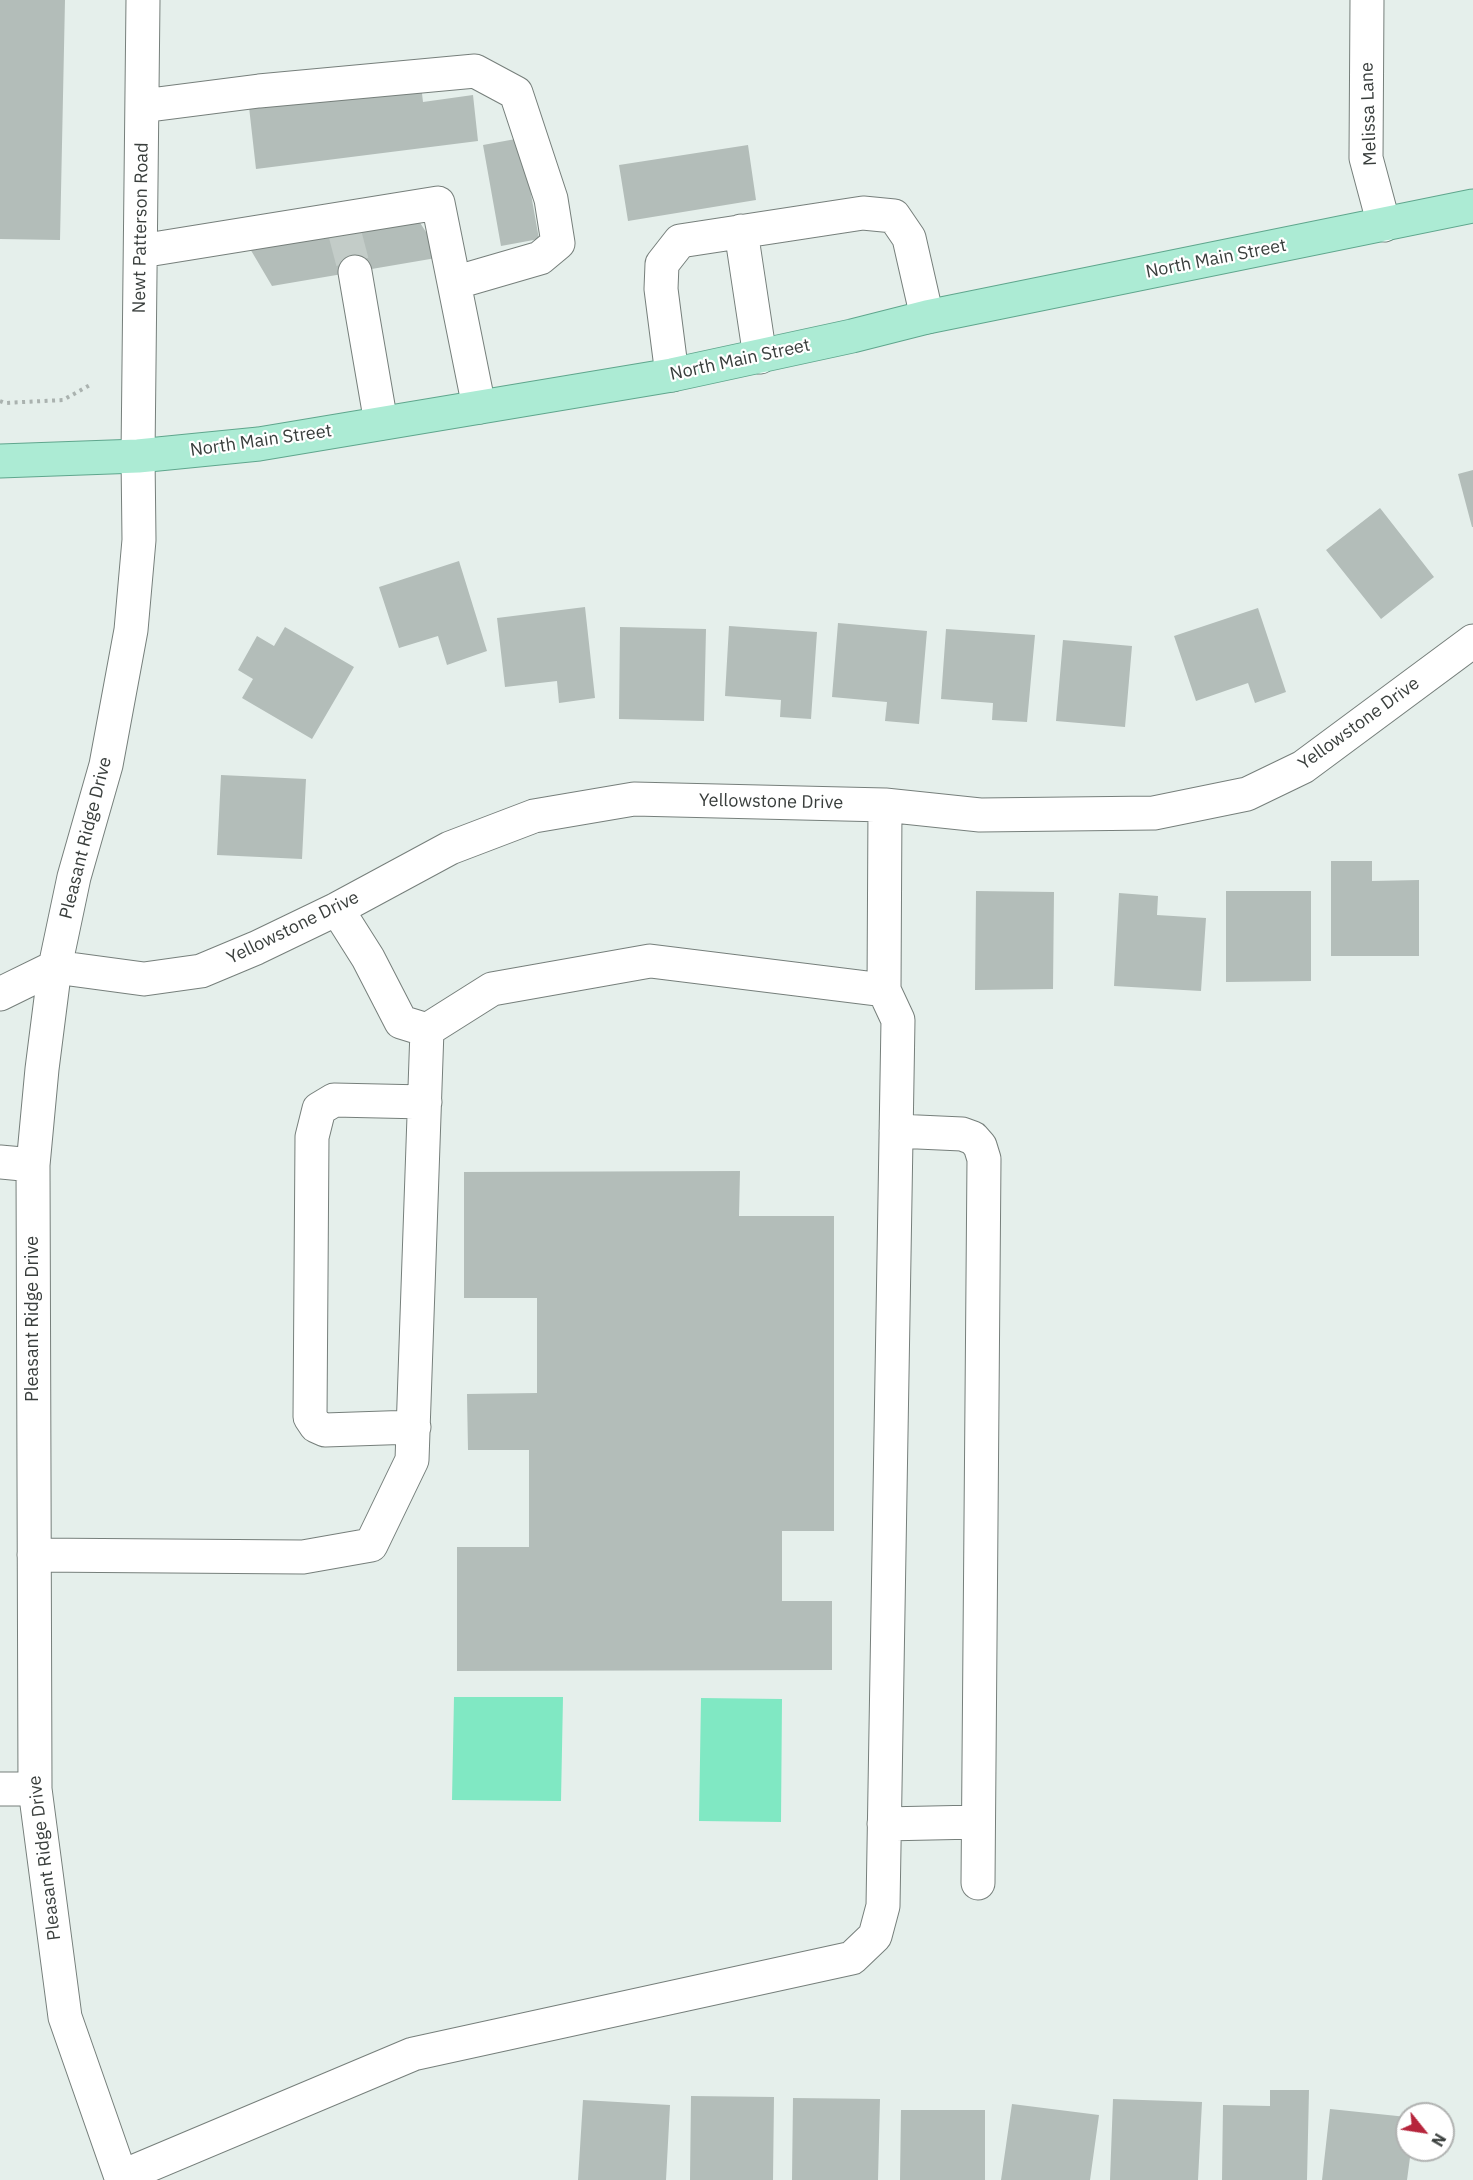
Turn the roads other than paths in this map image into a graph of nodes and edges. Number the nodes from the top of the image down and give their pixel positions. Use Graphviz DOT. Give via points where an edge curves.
graph roads {
  1 [pos="143,0"];
  2 [pos="1366,0"];
  3 [pos="142,106"];
  4 [pos="1473,207"];
  5 [pos="1384,225"];
  6 [pos="741,231"];
  7 [pos="141,251"];
  8 [pos="355,272"];
  9 [pos="454,284"];
  10 [pos="927,317"];
  11 [pos="760,357"];
  12 [pos="672,375"];
  13 [pos="479,407"];
  14 [pos="381,423"];
  15 [pos="138,456"];
  16 [pos="0,461"];
  17 [pos="1473,641"];
  18 [pos="885,805"];
  19 [pos="337,909"];
  20 [pos="55,967"];
  21 [pos="884,990"];
  22 [pos="0,994"];
  23 [pos="428,1030"];
  24 [pos="425,1102"];
  25 [pos="896,1131"];
  26 [pos="0,1162"];
  27 [pos="33,1164"];
  28 [pos="414,1427"];
  29 [pos="34,1555"];
  30 [pos="0,1789"];
  31 [pos="35,1789"];
  32 [pos="978,1822"];
  33 [pos="884,1824"];
  34 [pos="978,1882"];
  35 [pos="122,2179"];
  1 -- 3 [label="street, Newt Patterson Road"];
  2 -- 5 [label="street, Melissa Lane" via="1366,158"];
  3 -- 7 [label="street, Newt Patterson Road"];
  3 -- 9 [label="street" via="475,71 516,93 551,198 558,243 540,258"];
  4 -- 5 [label="main road, North Main Street"];
  5 -- 10 [label="main road, North Main Street"];
  6 -- 10 [label="street" via="863,213 894,216 909,238"];
  6 -- 11 [label="street"];
  6 -- 12 [label="street" via="680,241 662,264"];
  7 -- 9 [label="street" via="343,224 438,203"];
  7 -- 15 [label="street, Newt Patterson Road"];
  8 -- 14 [label="street"];
  9 -- 13 [label="street"];
  10 -- 11 [label="main road, North Main Street"];
  11 -- 12 [label="main road, North Main Street"];
  12 -- 13 [label="main road, North Main Street"];
  13 -- 14 [label="main road, North Main Street"];
  14 -- 15 [label="main road, North Main Street" via="259,444"];
  15 -- 16 [label="main road, North Main Street"];
  15 -- 20 [label="street, Pleasant Ridge Drive" via="140,540 131,630 106,765 74,877"];
  17 -- 18 [label="street, Yellowstone Drive" via="1303,767 1247,794 1155,813 981,815"];
  18 -- 19 [label="street, Yellowstone Drive" via="634,799 534,816 450,848"];
  18 -- 21 [label="street"];
  19 -- 20 [label="street, Yellowstone Drive" via="201,971 144,979"];
  19 -- 23 [label="street" via="401,1022"];
  20 -- 22 [label="street"];
  20 -- 27 [label="street, Pleasant Ridge Drive"];
  21 -- 23 [label="street" via="650,961 492,989"];
  21 -- 25 [label="street" via="898,1020"];
  23 -- 24 [label="street"];
  24 -- 28 [label="street"];
  24 -- 28 [label="street" via="334,1100 319,1109 312,1137 310,1417 325,1430"];
  25 -- 32 [label="street" via="962,1134 973,1138 984,1159"];
  25 -- 33 [label="street"];
  26 -- 27 [label="street"];
  27 -- 29 [label="street, Pleasant Ridge Drive"];
  28 -- 29 [label="street" via="412,1460 371,1545 303,1557"];
  29 -- 31 [label="street, Pleasant Ridge Drive"];
  30 -- 31 [label="street"];
  31 -- 35 [label="street, Pleasant Ridge Drive" via="65,2017"];
  32 -- 33 [label="street"];
  32 -- 34 [label="street"];
  33 -- 35 [label="street" via="883,1906 875,1936 852,1959 413,2054"];
}
